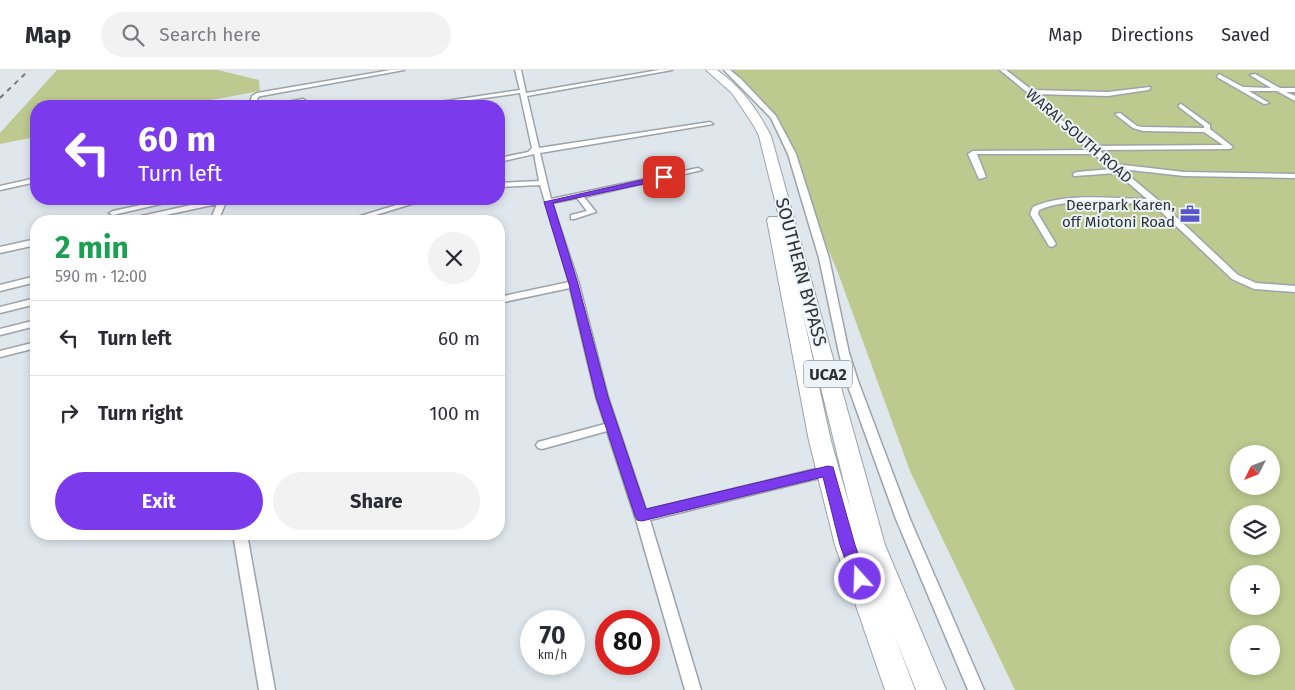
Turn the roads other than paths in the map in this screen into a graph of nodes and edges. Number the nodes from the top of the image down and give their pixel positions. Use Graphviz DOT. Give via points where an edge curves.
graph roads {
  1 [pos="401,70"];
  2 [pos="518,70"];
  3 [pos="669,70"];
  4 [pos="702,70"];
  5 [pos="711,70"];
  6 [pos="727,70"];
  7 [pos="1003,70"];
  8 [pos="1252,74"];
  9 [pos="1219,76"];
  10 [pos="1148,88"];
  11 [pos="1243,89"];
  12 [pos="1279,90"];
  13 [pos="1295,90"];
  14 [pos="1030,92"];
  15 [pos="523,93"];
  16 [pos="1295,99"];
  17 [pos="254,100"];
  18 [pos="465,100"];
  19 [pos="1266,102"];
  20 [pos="1182,106"];
  21 [pos="1118,114"];
  22 [pos="710,124"];
  23 [pos="1206,130"];
  24 [pos="536,150"];
  25 [pos="1095,150"];
  26 [pos="505,159"];
  27 [pos="1116,168"];
  28 [pos="698,170"];
  29 [pos="1077,174"];
  30 [pos="1295,176"];
  31 [pos="982,177"];
  32 [pos="30,181"];
  33 [pos="544,183"];
  34 [pos="505,185"];
  35 [pos="0,188"];
  36 [pos="579,195"];
  37 [pos="548,202"];
  38 [pos="1155,202"];
  39 [pos="150,205"];
  40 [pos="200,205"];
  41 [pos="403,205"];
  42 [pos="113,213"];
  43 [pos="155,215"];
  44 [pos="369,215"];
  45 [pos="574,217"];
  46 [pos="30,243"];
  47 [pos="1052,244"];
  48 [pos="0,250"];
  49 [pos="30,281"];
  50 [pos="574,284"];
  51 [pos="0,288"];
  52 [pos="1295,289"];
  53 [pos="505,299"];
  54 [pos="30,303"];
  55 [pos="0,310"];
  56 [pos="30,324"];
  57 [pos="0,332"];
  58 [pos="30,346"];
  59 [pos="0,354"];
  60 [pos="612,426"];
  61 [pos="542,445"];
  62 [pos="828,471"];
  63 [pos="642,516"];
  64 [pos="241,540"];
  65 [pos="267,690"];
  66 [pos="693,690"];
  67 [pos="900,690"];
  68 [pos="931,690"];
  69 [pos="976,690"];
  1 -- 17 [label="street" via="259,94"];
  2 -- 15 [label="street"];
  3 -- 15 [label="street"];
  4 -- 62 [label="highway, SOUTHERN BYPASS / UCA2" via="734,101 747,120 762,164"];
  5 -- 68 [label="highway, SOUTHERN BYPASS / UCA2" via="738,92 765,136 872,545"];
  6 -- 69 [label="street" via="774,118 792,154 824,258 852,381 907,528"];
  7 -- 14 [label="street, WARAI SOUTH ROAD"];
  8 -- 12 [label="street"];
  9 -- 11 [label="street"];
  10 -- 14 [label="street" via="1108,94"];
  11 -- 12 [label="street"];
  11 -- 19 [label="street"];
  12 -- 13 [label="street"];
  12 -- 16 [label="street"];
  14 -- 25 [label="street, WARAI SOUTH ROAD" via="1043,107"];
  15 -- 18 [label="street"];
  15 -- 24 [label="street"];
  20 -- 23 [label="street" via="1208,126"];
  21 -- 23 [label="street" via="1139,128"];
  22 -- 24 [label="street"];
  23 -- 25 [label="street" via="1230,147"];
  24 -- 26 [label="street"];
  24 -- 33 [label="street"];
  25 -- 27 [label="street, WARAI SOUTH ROAD"];
  25 -- 31 [label="street" via="975,152 972,154"];
  27 -- 29 [label="street"];
  27 -- 30 [label="street" via="1184,174"];
  27 -- 38 [label="street, WARAI SOUTH ROAD"];
  28 -- 36 [label="street"];
  32 -- 35 [label="street"];
  33 -- 34 [label="street"];
  33 -- 37 [label="street"];
  36 -- 37 [label="street"];
  36 -- 45 [label="street" via="592,212"];
  37 -- 50 [label="street"];
  38 -- 47 [label="street" via="1043,204 1036,208 1034,214"];
  38 -- 52 [label="street, WARAI SOUTH ROAD" via="1230,273 1244,282 1267,288"];
  39 -- 42 [label="street"];
  40 -- 43 [label="street"];
  41 -- 44 [label="street"];
  46 -- 48 [label="street"];
  49 -- 51 [label="street"];
  50 -- 53 [label="street"];
  50 -- 60 [label="street"];
  54 -- 55 [label="street"];
  56 -- 57 [label="street"];
  58 -- 59 [label="street"];
  60 -- 61 [label="street"];
  60 -- 63 [label="street"];
  62 -- 63 [label="street"];
  62 -- 67 [label="highway, SOUTHERN BYPASS / UCA2" via="848,545"];
  63 -- 66 [label="street"];
  64 -- 65 [label="street"];
}
